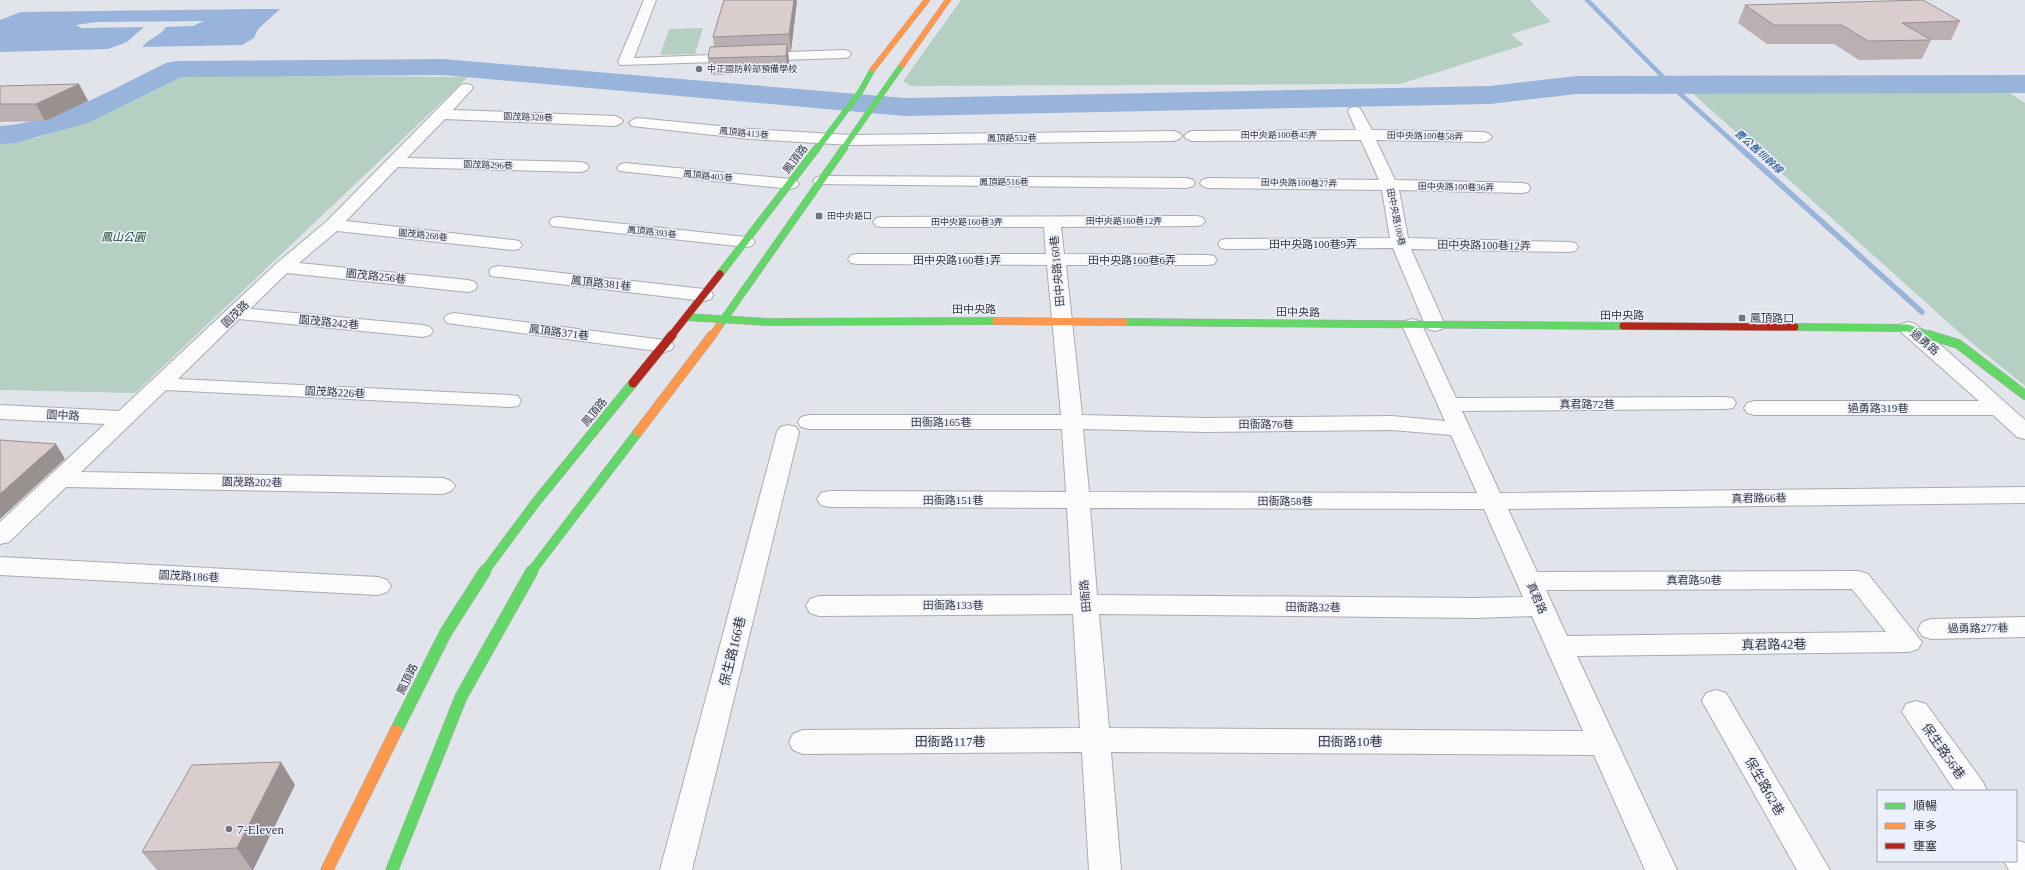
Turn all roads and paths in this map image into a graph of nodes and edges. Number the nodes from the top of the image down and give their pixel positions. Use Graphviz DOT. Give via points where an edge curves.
graph roads {
  1 [pos="650,0"];
  2 [pos="927,0"];
  3 [pos="948,0"];
  4 [pos="844,54"];
  5 [pos="466,88"];
  6 [pos="1354,111"];
  7 [pos="441,114"];
  8 [pos="615,121"];
  9 [pos="637,123"];
  10 [pos="1366,135"];
  11 [pos="1174,136"];
  12 [pos="1192,136"];
  13 [pos="1484,137"];
  14 [pos="826,138"];
  15 [pos="851,140"];
  16 [pos="395,162"];
  17 [pos="581,167"];
  18 [pos="625,168"];
  19 [pos="821,181"];
  20 [pos="1187,182"];
  21 [pos="1208,183"];
  22 [pos="791,184"];
  23 [pos="1390,186"];
  24 [pos="1522,188"];
  25 [pos="1052,221"];
  26 [pos="1196,221"];
  27 [pos="558,222"];
  28 [pos="882,222"];
  29 [pos="333,226"];
  30 [pos="746,242"];
  31 [pos="1400,243"];
  32 [pos="1227,244"];
  33 [pos="513,245"];
  34 [pos="1569,247"];
  35 [pos="857,259"];
  36 [pos="1056,260"];
  37 [pos="1208,260"];
  38 [pos="284,267"];
  39 [pos="498,272"];
  40 [pos="468,286"];
  41 [pos="704,295"];
  42 [pos="235,313"];
  43 [pos="687,317"];
  44 [pos="454,319"];
  45 [pos="723,320"];
  46 [pos="1061,322"];
  47 [pos="1423,325"];
  48 [pos="1908,328"];
  49 [pos="423,331"];
  50 [pos="664,346"];
  51 [pos="161,384"];
  52 [pos="2025,395"];
  53 [pos="510,401"];
  54 [pos="1725,403"];
  55 [pos="1448,405"];
  56 [pos="1755,408"];
  57 [pos="2000,408"];
  58 [pos="0,412"];
  59 [pos="125,418"];
  60 [pos="1072,422"];
  61 [pos="798,427"];
  62 [pos="1459,429"];
  63 [pos="2025,432"];
  64 [pos="61,479"];
  65 [pos="444,486"];
  66 [pos="2025,495"];
  67 [pos="829,499"];
  68 [pos="1077,500"];
  69 [pos="1492,501"];
  70 [pos="1,534"];
  71 [pos="0,566"];
  72 [pos="1860,580"];
  73 [pos="1529,581"];
  74 [pos="378,586"];
  75 [pos="1086,604"];
  76 [pos="819,606"];
  77 [pos="1540,606"];
  78 [pos="2025,627"];
  79 [pos="1931,629"];
  80 [pos="1559,646"];
  81 [pos="1716,701"];
  82 [pos="1916,712"];
  83 [pos="1096,740"];
  84 [pos="803,742"];
  85 [pos="1603,743"];
  86 [pos="1971,790"];
  87 [pos="2017,855"];
  88 [pos="2025,867"];
  89 [pos="327,870"];
  90 [pos="392,870"];
  91 [pos="676,870"];
  92 [pos="1105,870"];
  93 [pos="1661,870"];
  94 [pos="1814,870"];
  1 -- 4 [label="street" via="625,62"];
  2 -- 14 [label="main road, 鳳頂路" via="876,64 860,92"];
  3 -- 15 [label="main road"];
  5 -- 7 [label="street, 園茂路"];
  6 -- 10 [label="street, 田中央路100巷"];
  7 -- 8 [label="street, 園茂路328巷"];
  7 -- 16 [label="street, 園茂路"];
  9 -- 14 [label="street, 鳳頂路413巷" via="750,134"];
  10 -- 12 [label="street, 田中央路100巷45弄"];
  10 -- 13 [label="street, 田中央路100巷58弄"];
  10 -- 23 [label="street, 田中央路100巷"];
  11 -- 15 [label="street, 鳳頂路532巷"];
  14 -- 15 [label="street, 鳳頂路413巷"];
  14 -- 22 [label="main road, 鳳頂路"];
  15 -- 19 [label="main road"];
  16 -- 17 [label="street, 園茂路296巷"];
  16 -- 29 [label="street, 園茂路"];
  18 -- 22 [label="street, 鳳頂路403巷"];
  19 -- 20 [label="street, 鳳頂路516巷"];
  19 -- 45 [label="main road"];
  21 -- 23 [label="street, 田中央路100巷27弄"];
  22 -- 30 [label="main road, 鳳頂路"];
  23 -- 24 [label="street, 田中央路100巷36弄"];
  23 -- 31 [label="street, 田中央路100巷"];
  25 -- 26 [label="street, 田中央路160巷12弄"];
  25 -- 28 [label="street, 田中央路160巷3弄"];
  25 -- 36 [label="street, 田中央路160巷"];
  27 -- 30 [label="street, 鳳頂路393巷"];
  29 -- 33 [label="street, 園茂路268巷"];
  29 -- 38 [label="street, 園茂路"];
  30 -- 41 [label="main road, 鳳頂路"];
  31 -- 32 [label="street, 田中央路100巷9弄"];
  31 -- 34 [label="street, 田中央路100巷12弄"];
  31 -- 47 [label="street, 田中央路100巷"];
  35 -- 36 [label="street, 田中央路160巷1弄"];
  36 -- 37 [label="street, 田中央路160巷6弄"];
  36 -- 46 [label="street, 田中央路160巷"];
  38 -- 40 [label="street, 園茂路256巷"];
  38 -- 42 [label="street, 園茂路"];
  39 -- 41 [label="street, 鳳頂路381巷"];
  41 -- 43 [label="main road, 鳳頂路"];
  42 -- 49 [label="street, 園茂路242巷"];
  42 -- 51 [label="street, 園茂路"];
  43 -- 45 [label="main road, 田中央路"];
  43 -- 50 [label="main road, 鳳頂路"];
  44 -- 50 [label="street, 鳳頂路371巷"];
  45 -- 46 [label="main road, 田中央路"];
  45 -- 90 [label="main road" via="534,567 461,697"];
  46 -- 47 [label="main road, 田中央路"];
  46 -- 60 [label="street, 田衙路"];
  47 -- 48 [label="main road, 田中央路"];
  47 -- 55 [label="street, 真君路"];
  48 -- 52 [label="main road, 過勇路" via="1958,344"];
  48 -- 57 [label="street, 過勇路"];
  50 -- 89 [label="main road, 鳳頂路" via="533,507 480,577 434,651"];
  51 -- 53 [label="street, 園茂路226巷"];
  51 -- 59 [label="street, 園茂路"];
  54 -- 55 [label="street, 真君路72巷"];
  55 -- 62 [label="street, 真君路"];
  56 -- 57 [label="street, 過勇路319巷"];
  57 -- 63 [label="street, 過勇路"];
  58 -- 59 [label="street, 園中路"];
  59 -- 64 [label="street, 園茂路"];
  60 -- 61 [label="street, 田衙路165巷"];
  60 -- 62 [label="street, 田衙路76巷" via="1205,425 1392,423"];
  60 -- 68 [label="street, 田衙路"];
  61 -- 91 [label="street, 保生路166巷"];
  62 -- 69 [label="street, 真君路"];
  64 -- 65 [label="street, 園茂路202巷"];
  64 -- 70 [label="street, 園茂路"];
  66 -- 69 [label="street, 真君路66巷"];
  67 -- 68 [label="street, 田衙路151巷"];
  68 -- 69 [label="street, 田衙路58巷"];
  68 -- 75 [label="street, 田衙路"];
  69 -- 73 [label="street, 真君路"];
  71 -- 74 [label="street, 園茂路186巷"];
  72 -- 73 [label="street, 真君路50巷"];
  72 -- 80 [label="street, 真君路42巷" via="1909,642"];
  73 -- 77 [label="street, 真君路"];
  75 -- 76 [label="street, 田衙路133巷"];
  75 -- 77 [label="street, 田衙路32巷" via="1476,608"];
  75 -- 83 [label="street, 田衙路"];
  77 -- 80 [label="street, 真君路"];
  78 -- 79 [label="street, 過勇路277巷"];
  80 -- 85 [label="street, 真君路"];
  81 -- 94 [label="street, 保生路62巷"];
  82 -- 86 [label="street, 保生路56巷"];
  83 -- 84 [label="street, 田衙路117巷"];
  83 -- 85 [label="street, 田衙路10巷"];
  83 -- 92 [label="street, 田衙路"];
  85 -- 93 [label="street, 真君路"];
  87 -- 88 [label="street"];
}
